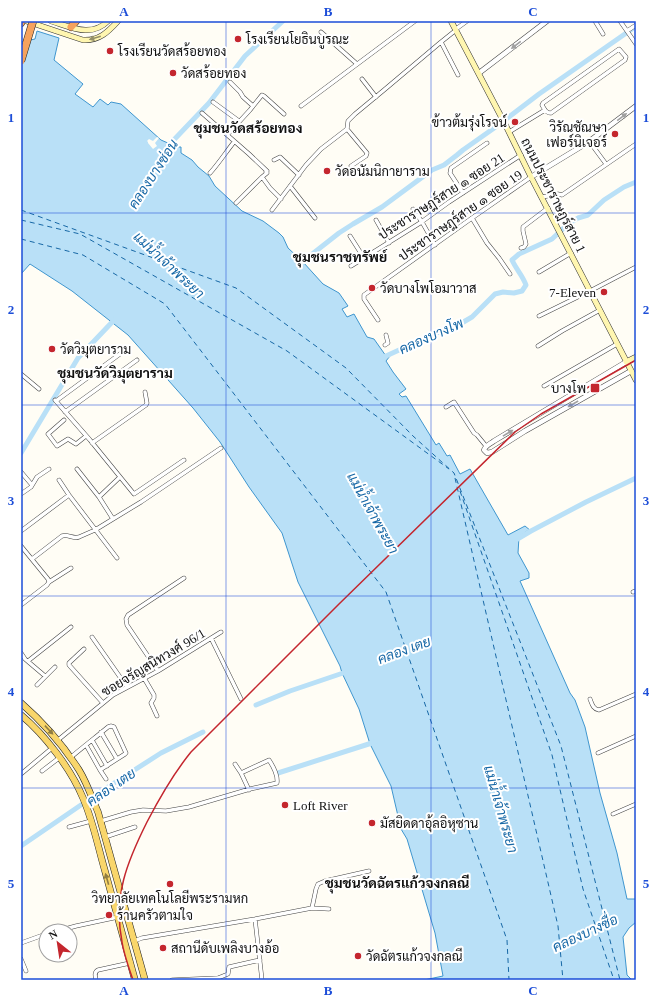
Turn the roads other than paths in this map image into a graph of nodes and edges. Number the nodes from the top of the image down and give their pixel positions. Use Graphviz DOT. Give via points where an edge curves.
graph roads {
  1 [pos="26,21"];
  2 [pos="33,21"];
  3 [pos="51,21"];
  4 [pos="76,21"];
  5 [pos="108,21"];
  6 [pos="118,21"];
  7 [pos="415,21"];
  8 [pos="451,21"];
  9 [pos="467,21"];
  10 [pos="546,21"];
  11 [pos="595,21"];
  12 [pos="620,21"];
  13 [pos="636,25"];
  14 [pos="69,27"];
  15 [pos="456,30"];
  16 [pos="321,32"];
  17 [pos="628,32"];
  18 [pos="603,34"];
  19 [pos="441,42"];
  20 [pos="636,44"];
  21 [pos="21,61"];
  22 [pos="357,64"];
  23 [pos="479,73"];
  24 [pos="458,75"];
  25 [pos="362,79"];
  26 [pos="230,82"];
  27 [pos="376,97"];
  28 [pos="213,102"];
  29 [pos="253,106"];
  30 [pos="301,106"];
  31 [pos="636,106"];
  32 [pos="545,110"];
  33 [pos="202,113"];
  34 [pos="284,114"];
  35 [pos="239,121"];
  36 [pos="347,129"];
  37 [pos="509,132"];
  38 [pos="227,134"];
  39 [pos="589,141"];
  40 [pos="234,142"];
  41 [pos="487,143"];
  42 [pos="636,144"];
  43 [pos="521,155"];
  44 [pos="274,160"];
  45 [pos="606,164"];
  46 [pos="351,166"];
  47 [pos="210,173"];
  48 [pos="298,175"];
  49 [pos="262,177"];
  50 [pos="532,177"];
  51 [pos="290,186"];
  52 [pos="464,192"];
  53 [pos="542,197"];
  54 [pos="281,198"];
  55 [pos="236,203"];
  56 [pos="413,208"];
  57 [pos="548,208"];
  58 [pos="272,210"];
  59 [pos="315,218"];
  60 [pos="472,218"];
  61 [pos="376,220"];
  62 [pos="422,222"];
  63 [pos="350,236"];
  64 [pos="389,243"];
  65 [pos="435,245"];
  66 [pos="521,248"];
  67 [pos="571,253"];
  68 [pos="364,258"];
  69 [pos="351,266"];
  70 [pos="636,266"];
  71 [pos="539,272"];
  72 [pos="510,274"];
  73 [pos="590,291"];
  74 [pos="600,310"];
  75 [pos="539,316"];
  76 [pos="378,320"];
  77 [pos="386,335"];
  78 [pos="617,344"];
  79 [pos="385,345"];
  80 [pos="538,346"];
  81 [pos="124,351"];
  82 [pos="636,357"];
  83 [pos="138,360"];
  84 [pos="626,362"];
  85 [pos="633,369"];
  86 [pos="21,374"];
  87 [pos="636,380"];
  88 [pos="544,386"];
  89 [pos="39,390"];
  90 [pos="145,392"];
  91 [pos="446,407"];
  92 [pos="65,412"];
  93 [pos="64,420"];
  94 [pos="86,436"];
  95 [pos="92,443"];
  96 [pos="486,446"];
  97 [pos="221,448"];
  98 [pos="184,460"];
  99 [pos="49,469"];
  100 [pos="77,469"];
  101 [pos="21,472"];
  102 [pos="120,477"];
  103 [pos="58,480"];
  104 [pos="32,485"];
  105 [pos="21,494"];
  106 [pos="69,496"];
  107 [pos="99,497"];
  108 [pos="113,519"];
  109 [pos="95,530"];
  110 [pos="21,531"];
  111 [pos="21,546"];
  112 [pos="118,558"];
  113 [pos="32,559"];
  114 [pos="71,568"];
  115 [pos="184,578"];
  116 [pos="49,582"];
  117 [pos="21,606"];
  118 [pos="71,627"];
  119 [pos="221,632"];
  120 [pos="92,637"];
  121 [pos="211,638"];
  122 [pos="84,649"];
  123 [pos="21,653"];
  124 [pos="28,661"];
  125 [pos="55,667"];
  126 [pos="158,671"];
  127 [pos="45,676"];
  128 [pos="144,678"];
  129 [pos="37,684"];
  130 [pos="127,687"];
  131 [pos="636,694"];
  132 [pos="241,699"];
  133 [pos="590,699"];
  134 [pos="21,703"];
  135 [pos="103,703"];
  136 [pos="21,715"];
  137 [pos="157,716"];
  138 [pos="101,732"];
  139 [pos="636,736"];
  140 [pos="58,740"];
  141 [pos="92,740"];
  142 [pos="86,745"];
  143 [pos="52,748"];
  144 [pos="598,753"];
  145 [pos="59,758"];
  146 [pos="70,758"];
  147 [pos="117,760"];
  148 [pos="235,764"];
  149 [pos="107,766"];
  150 [pos="42,770"];
  151 [pos="100,770"];
  152 [pos="241,773"];
  153 [pos="21,774"];
  154 [pos="106,779"];
  155 [pos="249,790"];
  156 [pos="636,804"];
  157 [pos="613,814"];
  158 [pos="91,821"];
  159 [pos="101,821"];
  160 [pos="69,827"];
  161 [pos="135,827"];
  162 [pos="105,837"];
  163 [pos="369,871"];
  164 [pos="312,908"];
  165 [pos="329,909"];
  166 [pos="118,917"];
  167 [pos="256,919"];
  168 [pos="78,926"];
  169 [pos="38,937"];
  170 [pos="134,941"];
  171 [pos="21,943"];
  172 [pos="125,944"];
  173 [pos="21,958"];
  174 [pos="260,960"];
  175 [pos="140,962"];
  176 [pos="130,963"];
  177 [pos="26,970"];
  178 [pos="96,980"];
  179 [pos="134,980"];
  180 [pos="145,980"];
  181 [pos="172,980"];
  182 [pos="262,980"];
  6 -- 1 [label="main road, one-way" via="107,33 88,40"];
  2 -- 21 [label="highway, bridge"];
  3 -- 14 [label="main road"];
  4 -- 14 [label="highway"];
  5 -- 14 [label="main road" via="91,31"];
  7 -- 22 [label="street"];
  8 -- 15 [label="main road, ถนนประชาราษฎร์สาย 1"];
  9 -- 15 [label="street"];
  10 -- 23 [label="street, one-way"];
  11 -- 18 [label="street"];
  12 -- 17 [label="street"];
  13 -- 17 [label="street"];
  15 -- 19 [label="street"];
  15 -- 23 [label="main road, ถนนประชาราษฎร์สาย 1"];
  16 -- 22 [label="street"];
  17 -- 20 [label="street"];
  19 -- 24 [label="street"];
  19 -- 27 [label="street"];
  22 -- 30 [label="street"];
  23 -- 37 [label="main road, ถนนประชาราษฎร์สาย 1"];
  25 -- 27 [label="street"];
  26 -- 29 [label="street"];
  27 -- 36 [label="street" via="348,121"];
  28 -- 35 [label="street"];
  29 -- 34 [label="street" via="263,95"];
  29 -- 35 [label="street"];
  39 -- 31 [label="street, one-way"];
  32 -- 32 [label="street" via="551,113 626,57 619,49 543,103"];
  32 -- 37 [label="street"];
  33 -- 38 [label="street"];
  35 -- 38 [label="street"];
  36 -- 46 [label="street" via="367,153"];
  36 -- 48 [label="street" via="321,149"];
  37 -- 43 [label="main road, ถนนประชาราษฎร์สาย 1"];
  38 -- 40 [label="street"];
  39 -- 45 [label="street"];
  39 -- 50 [label="street"];
  40 -- 47 [label="street"];
  40 -- 49 [label="street" via="267,171"];
  41 -- 52 [label="street" via="450,168 450,173"];
  42 -- 45 [label="street"];
  43 -- 50 [label="main road, ถนนประชาราษฎร์สาย 1"];
  43 -- 52 [label="street, ประชาราษฎร์สาย ๑ ซอย 21"];
  44 -- 48 [label="street" via="280,157"];
  45 -- 53 [label="street" via="562,195"];
  48 -- 51 [label="street"];
  49 -- 54 [label="street"];
  49 -- 55 [label="street"];
  50 -- 53 [label="main road, ถนนประชาราษฎร์สาย 1"];
  50 -- 60 [label="street, ประชาราษฎร์สาย ๑ ซอย 19"];
  51 -- 54 [label="street"];
  51 -- 59 [label="street"];
  52 -- 62 [label="street, ประชาราษฎร์สาย ๑ ซอย 21"];
  53 -- 57 [label="main road, ถนนประชาราษฎร์สาย 1"];
  54 -- 58 [label="street"];
  56 -- 62 [label="street"];
  57 -- 66 [label="street" via="524,227 526,244"];
  57 -- 67 [label="main road, ถนนประชาราษฎร์สาย 1"];
  60 -- 65 [label="street, ประชาราษฎร์สาย ๑ ซอย 19"];
  60 -- 72 [label="street" via="487,244"];
  61 -- 64 [label="street"];
  62 -- 64 [label="street, ประชาราษฎร์สาย ๑ ซอย 21"];
  62 -- 65 [label="street"];
  63 -- 68 [label="street"];
  64 -- 68 [label="street, ประชาราษฎร์สาย ๑ ซอย 21"];
  65 -- 76 [label="street, ประชาราษฎร์สาย ๑ ซอย 19" via="364,295"];
  67 -- 71 [label="street"];
  67 -- 73 [label="main road, ถนนประชาราษฎร์สาย 1"];
  68 -- 69 [label="street, ประชาราษฎร์สาย ๑ ซอย 21"];
  70 -- 73 [label="street"];
  73 -- 74 [label="main road, ถนนประชาราษฎร์สาย 1"];
  73 -- 75 [label="street"];
  74 -- 78 [label="main road, ถนนประชาราษฎร์สาย 1"];
  74 -- 80 [label="street"];
  77 -- 79 [label="street" via="388,343"];
  78 -- 84 [label="main road, ถนนประชาราษฎร์สาย 1"];
  78 -- 88 [label="street"];
  81 -- 92 [label="street" via="55,401"];
  82 -- 84 [label="main road"];
  83 -- 92 [label="street"];
  84 -- 85 [label="main road, ถนนประชาราษฎร์สาย 1"];
  96 -- 84 [label="street, one-way"];
  85 -- 87 [label="main road, ถนนประชาราษฎร์สาย 1"];
  85 -- 96 [label="street, one-way" via="492,452 485,452"];
  86 -- 89 [label="street"];
  90 -- 95 [label="street" via="146,405"];
  91 -- 96 [label="street" via="454,402 474,433"];
  92 -- 94 [label="street"];
  93 -- 94 [label="street" via="48,434 57,446 68,439 76,444"];
  94 -- 95 [label="street"];
  95 -- 102 [label="street"];
  97 -- 108 [label="street"];
  98 -- 102 [label="street" via="134,494"];
  99 -- 104 [label="street" via="36,477"];
  100 -- 107 [label="street"];
  101 -- 104 [label="street"];
  102 -- 107 [label="street"];
  103 -- 106 [label="street"];
  104 -- 105 [label="street"];
  106 -- 109 [label="street"];
  106 -- 110 [label="street"];
  107 -- 108 [label="street"];
  108 -- 109 [label="street"];
  109 -- 112 [label="street"];
  109 -- 113 [label="street" via="76,538 66,534"];
  111 -- 113 [label="street"];
  113 -- 116 [label="street"];
  114 -- 116 [label="street"];
  115 -- 126 [label="street" via="128,615 126,619 127,625"];
  116 -- 117 [label="street"];
  118 -- 124 [label="street"];
  119 -- 121 [label="street, ซอยจรัญสนิทวงศ์ 96/1"];
  120 -- 130 [label="street"];
  121 -- 126 [label="street, ซอยจรัญสนิทวงศ์ 96/1"];
  121 -- 132 [label="street"];
  122 -- 135 [label="street" via="69,662 69,665"];
  123 -- 124 [label="street"];
  124 -- 127 [label="street"];
  125 -- 127 [label="street"];
  126 -- 128 [label="street, ซอยจรัญสนิทวงศ์ 96/1"];
  127 -- 129 [label="street"];
  128 -- 130 [label="street, ซอยจรัญสนิทวงศ์ 96/1"];
  128 -- 137 [label="street" via="154,695 151,703"];
  130 -- 135 [label="street, ซอยจรัญสนิทวงศ์ 96/1"];
  131 -- 133 [label="street" via="599,710 594,708"];
  134 -- 140 [label="main road, one-way"];
  135 -- 140 [label="street, ซอยจรัญสนิทวงศ์ 96/1"];
  136 -- 143 [label="main road"];
  138 -- 141 [label="street"];
  138 -- 147 [label="street"];
  138 -- 147 [label="street" via="108,727 114,727 126,753"];
  139 -- 144 [label="street"];
  140 -- 146 [label="main road"];
  141 -- 142 [label="street"];
  141 -- 149 [label="street"];
  142 -- 146 [label="street"];
  142 -- 151 [label="street"];
  143 -- 145 [label="main road"];
  143 -- 153 [label="street"];
  145 -- 150 [label="street"];
  145 -- 158 [label="main road" via="83,798"];
  146 -- 159 [label="main road" via="80,771"];
  147 -- 149 [label="street"];
  148 -- 152 [label="street"];
  149 -- 151 [label="street"];
  151 -- 154 [label="street"];
  152 -- 155 [label="street"];
  152 -- 155 [label="street" via="270,760 277,783"];
  155 -- 159 [label="street" via="190,808 143,810"];
  156 -- 157 [label="street"];
  158 -- 160 [label="street"];
  166 -- 158 [label="main road, one-way"];
  159 -- 162 [label="main road"];
  161 -- 162 [label="street"];
  162 -- 170 [label="main road"];
  163 -- 164 [label="street" via="318,884"];
  164 -- 165 [label="street"];
  164 -- 167 [label="street"];
  166 -- 168 [label="street"];
  166 -- 172 [label="main road"];
  167 -- 170 [label="street"];
  167 -- 174 [label="street"];
  169 -- 171 [label="street"];
  170 -- 172 [label="main road"];
  170 -- 175 [label="main road"];
  172 -- 176 [label="main road"];
  173 -- 177 [label="street"];
  174 -- 181 [label="street" via="230,967 228,974 218,978"];
  174 -- 182 [label="street"];
  175 -- 176 [label="main road"];
  175 -- 180 [label="main road"];
  176 -- 178 [label="street" via="98,970 95,973"];
  176 -- 179 [label="main road"];
}
